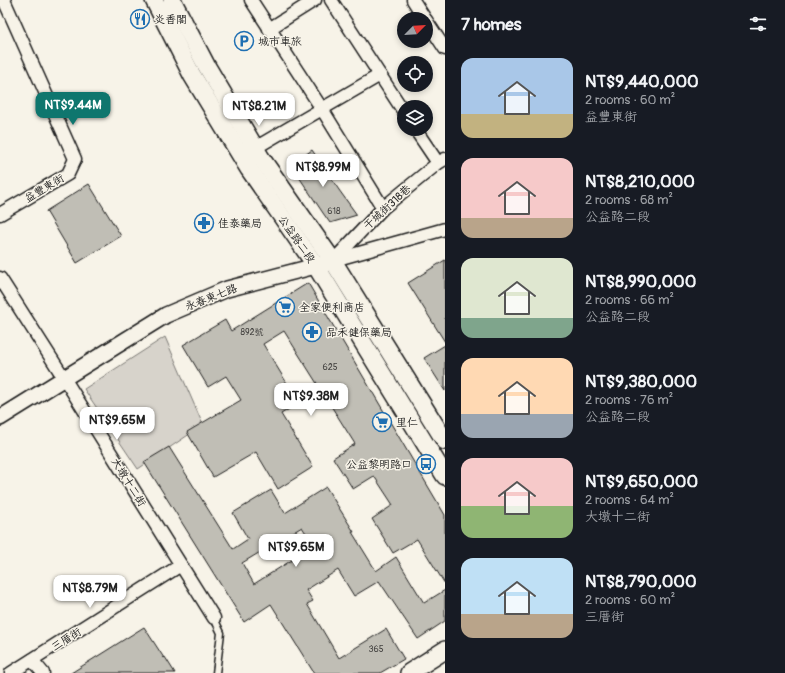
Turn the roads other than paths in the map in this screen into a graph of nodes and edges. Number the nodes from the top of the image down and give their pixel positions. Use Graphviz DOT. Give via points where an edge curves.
graph roads {
  1 [pos="4,0"];
  2 [pos="154,0"];
  3 [pos="172,0"];
  4 [pos="251,0"];
  5 [pos="315,0"];
  6 [pos="331,0"];
  7 [pos="413,0"];
  8 [pos="300,4"];
  9 [pos="421,12"];
  10 [pos="269,29"];
  11 [pos="433,31"];
  12 [pos="445,49"];
  13 [pos="380,76"];
  14 [pos="397,102"];
  15 [pos="322,109"];
  16 [pos="421,136"];
  17 [pos="255,148"];
  18 [pos="441,161"];
  19 [pos="383,208"];
  20 [pos="0,214"];
  21 [pos="445,229"];
  22 [pos="333,261"];
  23 [pos="316,266"];
  24 [pos="0,278"];
  25 [pos="64,378"];
  26 [pos="0,418"];
  27 [pos="440,421"];
  28 [pos="445,441"];
  29 [pos="445,476"];
  30 [pos="181,566"];
  31 [pos="214,618"];
  32 [pos="445,650"];
  33 [pos="32,660"];
  34 [pos="11,673"];
  35 [pos="43,673"];
  36 [pos="216,673"];
  37 [pos="409,673"];
  1 -- 20 [label="street, 益豐東街" via="75,159 68,174"];
  2 -- 23 [label="main road, 公益路二段" via="192,75 245,162"];
  3 -- 17 [label="main road, 公益路二段" via="206,65"];
  4 -- 10 [label="street"];
  5 -- 8 [label="street"];
  6 -- 13 [label="street"];
  7 -- 9 [label="street"];
  8 -- 10 [label="street"];
  10 -- 15 [label="street"];
  11 -- 12 [label="street"];
  13 -- 14 [label="street"];
  13 -- 15 [label="street"];
  15 -- 17 [label="street"];
  15 -- 19 [label="street"];
  16 -- 18 [label="street"];
  17 -- 22 [label="main road, 公益路二段"];
  18 -- 19 [label="street, 干城街318巷"];
  19 -- 22 [label="street, 干城街318巷"];
  21 -- 22 [label="street, 永春東七路"];
  22 -- 23 [label="street, 永春東七路"];
  22 -- 27 [label="main road, 公益路二段"];
  23 -- 25 [label="street, 永春東七路" via="227,290 166,315"];
  23 -- 29 [label="main road, 公益路二段"];
  24 -- 25 [label="street, 大墩十二街"];
  25 -- 26 [label="street, 永春東七路"];
  25 -- 30 [label="street, 大墩十二街"];
  27 -- 28 [label="main road, 公益路二段"];
  30 -- 31 [label="street, 大墩十二街"];
  30 -- 33 [label="street, 三厝街"];
  31 -- 36 [label="lane, 大墩十二街" via="220,633"];
  32 -- 37 [label="main road"];
  33 -- 34 [label="street, 三厝街"];
  33 -- 35 [label="street"];
}
